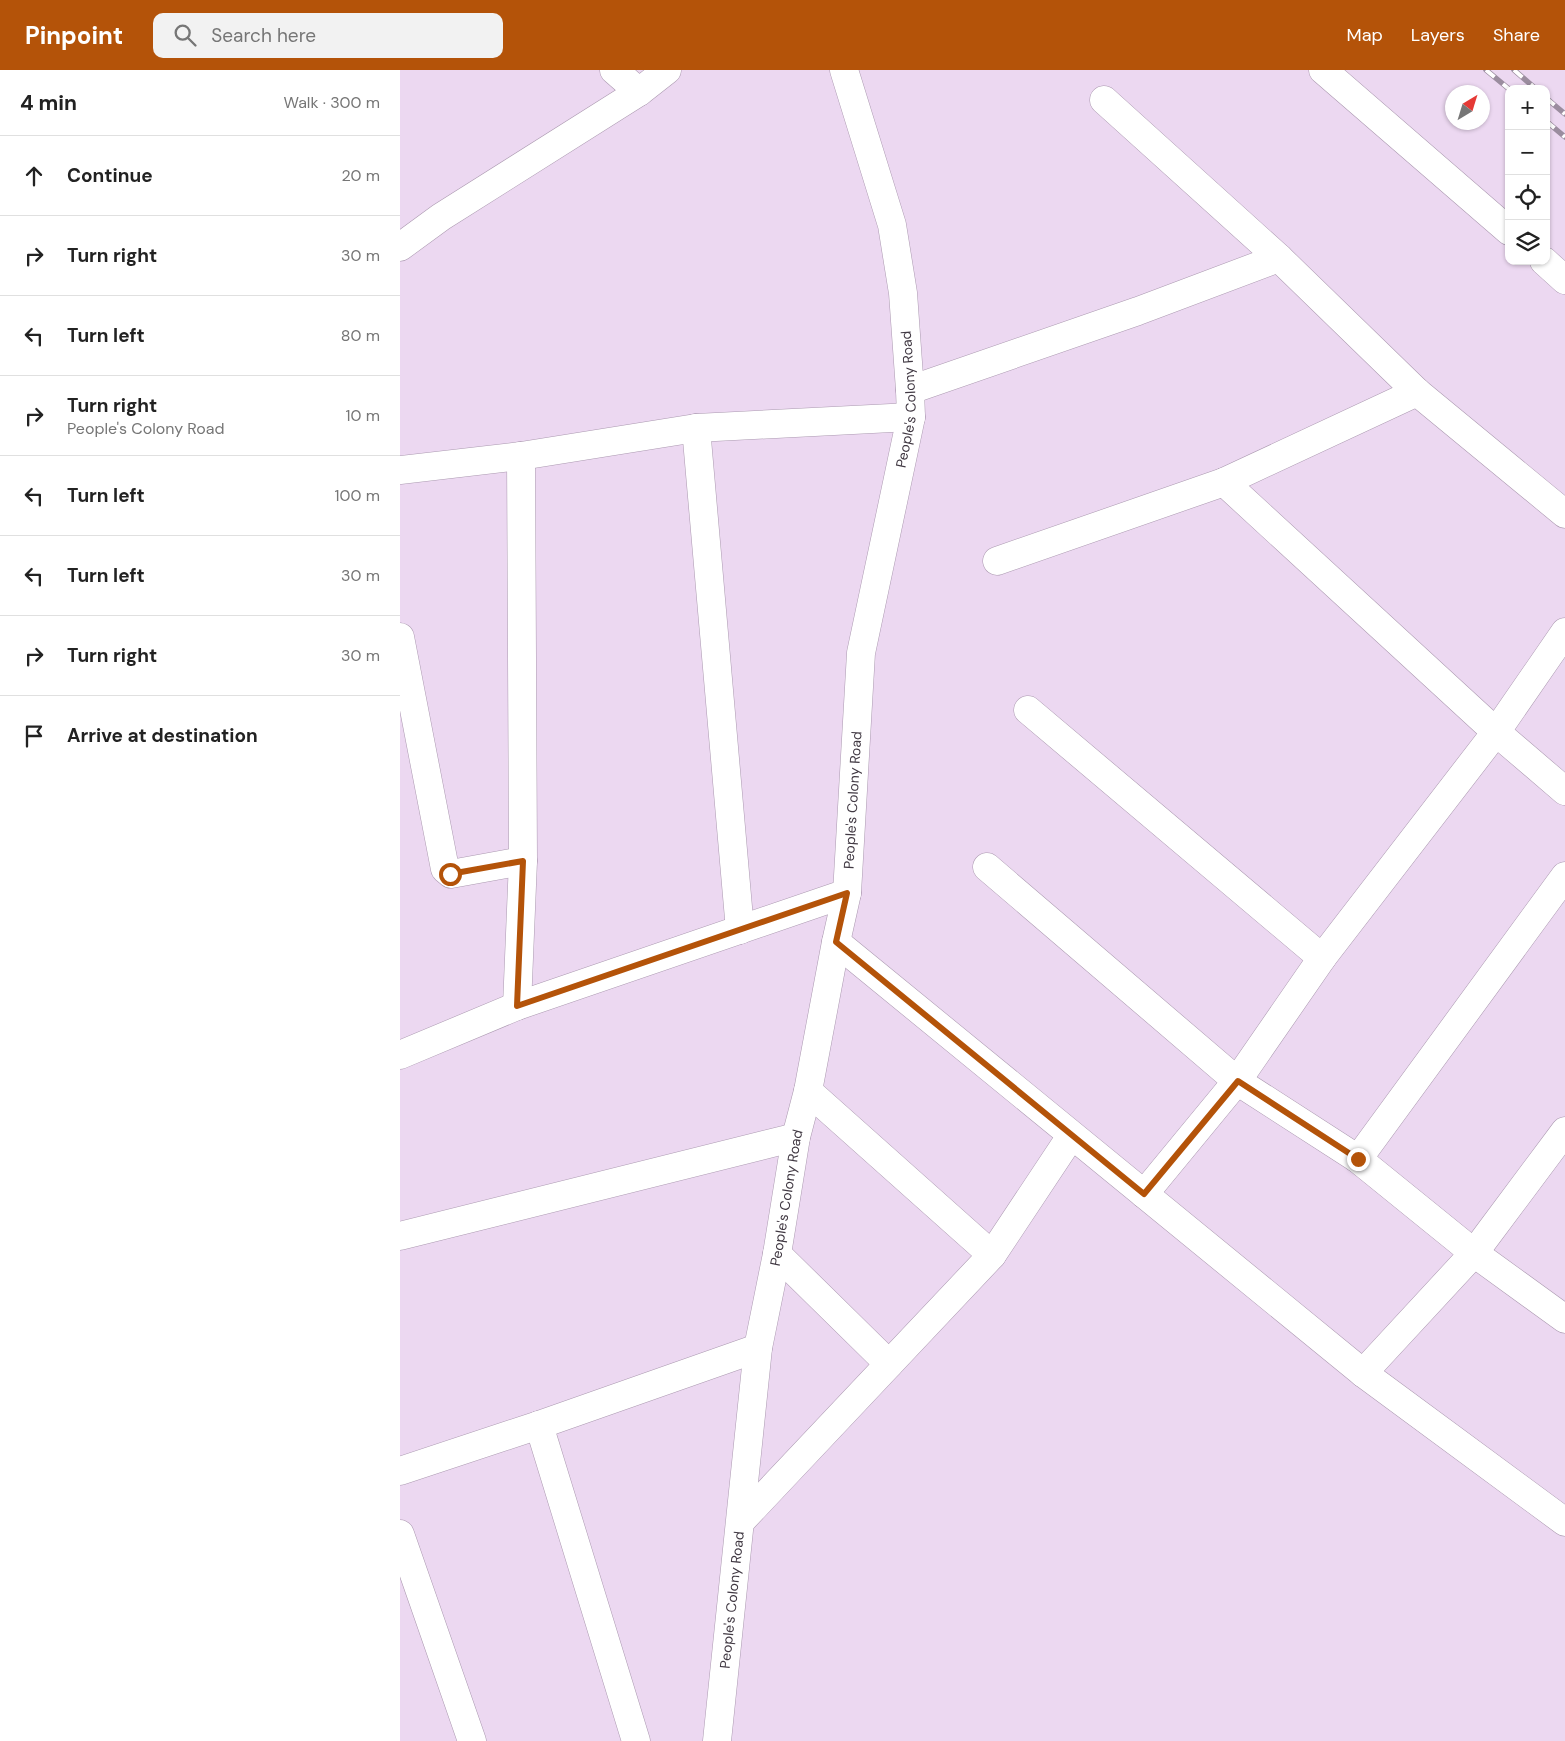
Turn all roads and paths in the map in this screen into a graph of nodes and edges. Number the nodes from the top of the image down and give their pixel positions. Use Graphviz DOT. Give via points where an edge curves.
graph roads {
  1 [pos="614,70"];
  2 [pos="667,70"];
  3 [pos="844,70"];
  4 [pos="1324,70"];
  5 [pos="639,92"];
  6 [pos="1104,100"];
  7 [pos="1505,228"];
  8 [pos="400,247"];
  9 [pos="1279,258"];
  10 [pos="1548,265"];
  11 [pos="1565,280"];
  12 [pos="910,390"];
  13 [pos="1416,392"];
  14 [pos="911,417"];
  15 [pos="696,428"];
  16 [pos="521,456"];
  17 [pos="400,470"];
  18 [pos="1224,482"];
  19 [pos="1565,514"];
  20 [pos="997,561"];
  21 [pos="1565,632"];
  22 [pos="400,637"];
  23 [pos="1028,710"];
  24 [pos="1496,732"];
  25 [pos="1565,791"];
  26 [pos="523,861"];
  27 [pos="987,867"];
  28 [pos="1565,876"];
  29 [pos="847,893"];
  30 [pos="740,930"];
  31 [pos="836,942"];
  32 [pos="1322,958"];
  33 [pos="517,1006"];
  34 [pos="400,1055"];
  35 [pos="1238,1081"];
  36 [pos="808,1091"];
  37 [pos="1565,1131"];
  38 [pos="1071,1136"];
  39 [pos="796,1137"];
  40 [pos="1358,1159"];
  41 [pos="1144,1194"];
  42 [pos="400,1236"];
  43 [pos="1474,1253"];
  44 [pos="777,1254"];
  45 [pos="992,1254"];
  46 [pos="1565,1320"];
  47 [pos="758,1348"];
  48 [pos="889,1364"];
  49 [pos="1363,1373"];
  50 [pos="539,1425"];
  51 [pos="400,1471"];
  52 [pos="741,1521"];
  53 [pos="1565,1522"];
  54 [pos="400,1534"];
  55 [pos="472,1741"];
  56 [pos="636,1741"];
  57 [pos="717,1741"];
  1 -- 5 [label="street"];
  2 -- 5 [label="street"];
  3 -- 12 [label="street, People's Colony Road" via="892,225 903,293"];
  4 -- 7 [label="street"];
  5 -- 8 [label="street" via="441,217"];
  6 -- 9 [label="street"];
  9 -- 12 [label="street"];
  9 -- 13 [label="street"];
  10 -- 11 [label="street"];
  12 -- 14 [label="street, People's Colony Road"];
  13 -- 18 [label="street"];
  13 -- 19 [label="street"];
  14 -- 15 [label="street"];
  14 -- 29 [label="street, People's Colony Road" via="861,653"];
  15 -- 16 [label="street"];
  15 -- 30 [label="street"];
  16 -- 17 [label="street"];
  16 -- 26 [label="street"];
  18 -- 20 [label="street"];
  18 -- 24 [label="street"];
  21 -- 24 [label="street"];
  22 -- 26 [label="street" via="445,869 450,874"];
  23 -- 32 [label="street"];
  24 -- 25 [label="street"];
  24 -- 32 [label="street"];
  26 -- 33 [label="street"];
  27 -- 35 [label="street"];
  28 -- 40 [label="street"];
  29 -- 30 [label="street"];
  29 -- 31 [label="street, People's Colony Road"];
  30 -- 33 [label="street"];
  31 -- 36 [label="street, People's Colony Road"];
  31 -- 38 [label="street"];
  32 -- 35 [label="street"];
  33 -- 34 [label="street"];
  35 -- 40 [label="street"];
  35 -- 41 [label="street"];
  36 -- 39 [label="street, People's Colony Road"];
  36 -- 45 [label="street"];
  37 -- 43 [label="street"];
  38 -- 41 [label="street"];
  38 -- 45 [label="street"];
  39 -- 42 [label="street"];
  39 -- 44 [label="street, People's Colony Road"];
  40 -- 43 [label="street"];
  41 -- 49 [label="street"];
  43 -- 46 [label="street"];
  43 -- 49 [label="street"];
  44 -- 47 [label="street, People's Colony Road"];
  44 -- 48 [label="street"];
  45 -- 48 [label="street"];
  47 -- 50 [label="street"];
  47 -- 52 [label="street, People's Colony Road"];
  48 -- 52 [label="street"];
  49 -- 53 [label="street"];
  50 -- 51 [label="street"];
  50 -- 56 [label="street"];
  52 -- 57 [label="street, People's Colony Road"];
  54 -- 55 [label="street"];
}
